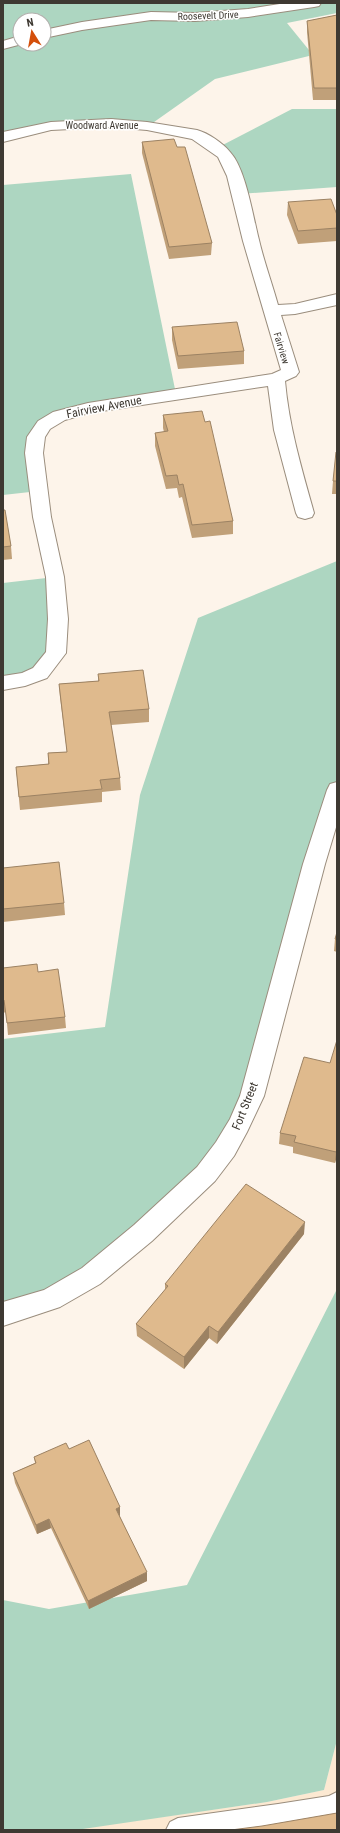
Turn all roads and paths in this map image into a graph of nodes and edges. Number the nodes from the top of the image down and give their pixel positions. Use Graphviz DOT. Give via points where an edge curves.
graph roads {
  1 [pos="164,3"];
  2 [pos="314,3"];
  3 [pos="151,16"];
  4 [pos="52,32"];
  5 [pos="3,137"];
  6 [pos="337,299"];
  7 [pos="271,310"];
  8 [pos="276,379"];
  9 [pos="305,513"];
  10 [pos="3,683"];
  11 [pos="337,790"];
  12 [pos="3,1314"];
  13 [pos="337,1804"];
  14 [pos="178,1830"];
  1 -- 3 [label="street, Roosevelt Drive"];
  2 -- 3 [label="street, Roosevelt Drive" via="241,14"];
  3 -- 4 [label="street, Roosevelt Drive"];
  5 -- 7 [label="street, Woodward Avenue" via="51,126 112,123 197,135 225,155 235,176"];
  6 -- 7 [label="street" via="295,309"];
  7 -- 8 [label="street, Fairview" via="290,372"];
  8 -- 9 [label="street" via="277,401"];
  8 -- 10 [label="street, Fairview Avenue" via="88,408 59,416 44,425 36,437 34,453 42,516 55,577 58,619 56,653 40,672 25,679"];
  11 -- 12 [label="street, Fort Street" via="314,864 252,1096 225,1149 206,1174 180,1200 91,1276 50,1299"];
  13 -- 14 [label="lane" via="278,1816"];
}
